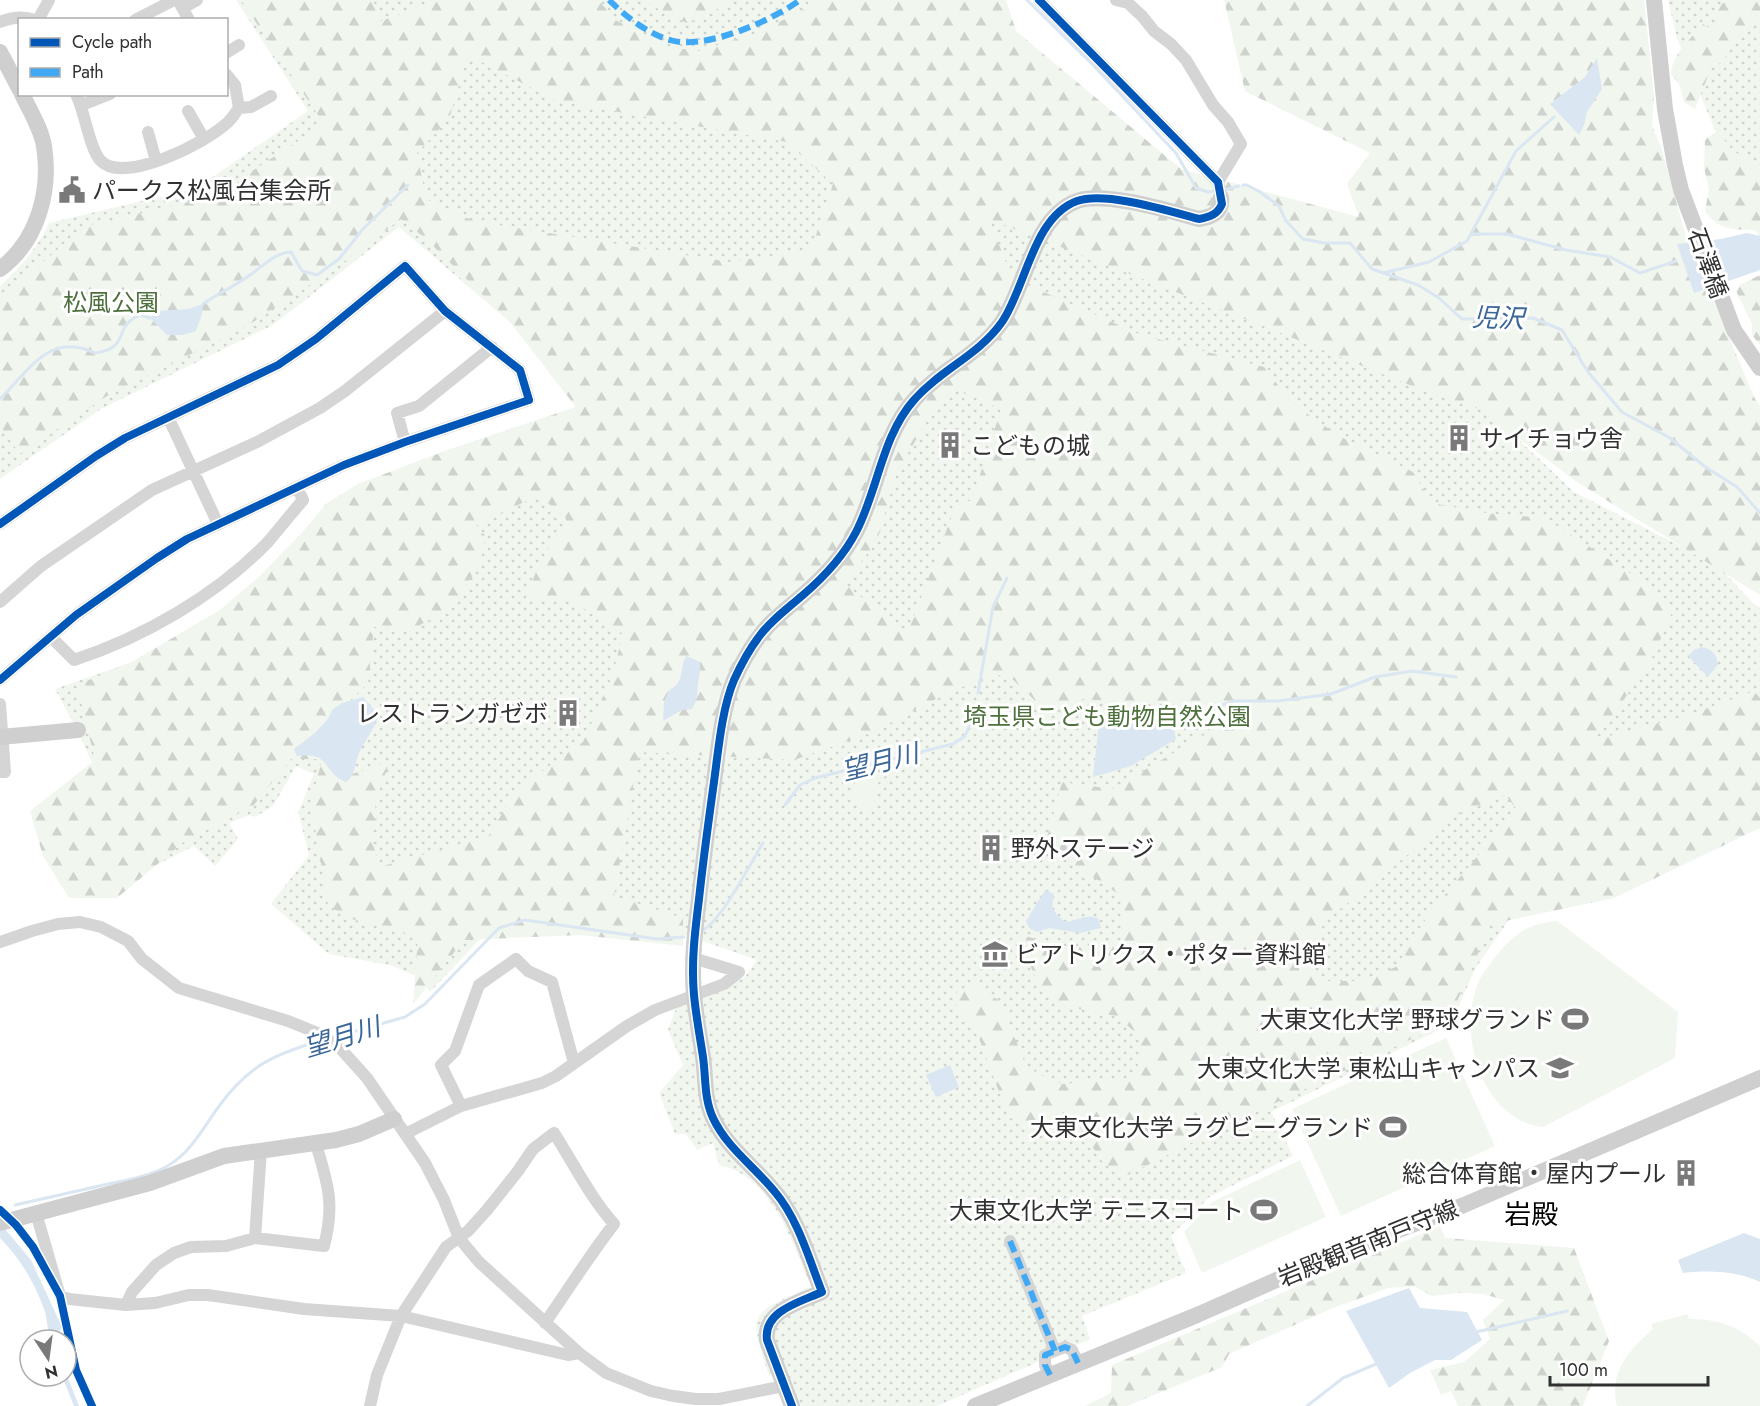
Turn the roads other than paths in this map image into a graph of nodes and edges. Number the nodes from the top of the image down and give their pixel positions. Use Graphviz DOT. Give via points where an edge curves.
graph roads {
  1 [pos="49,0"];
  2 [pos="197,0"];
  3 [pos="1116,0"];
  4 [pos="1654,0"];
  5 [pos="1043,2"];
  6 [pos="181,7"];
  7 [pos="28,18"];
  8 [pos="37,18"];
  9 [pos="142,18"];
  10 [pos="0,22"];
  11 [pos="239,45"];
  12 [pos="0,52"];
  13 [pos="228,52"];
  14 [pos="228,76"];
  15 [pos="18,86"];
  16 [pos="23,96"];
  17 [pos="100,96"];
  18 [pos="271,96"];
  19 [pos="79,100"];
  20 [pos="238,108"];
  21 [pos="188,111"];
  22 [pos="148,132"];
  23 [pos="204,139"];
  24 [pos="156,161"];
  25 [pos="1219,188"];
  26 [pos="2,264"];
  27 [pos="445,311"];
  28 [pos="492,347"];
  29 [pos="1760,368"];
  30 [pos="168,417"];
  31 [pos="405,442"];
  32 [pos="193,470"];
  33 [pos="297,488"];
  34 [pos="0,524"];
  35 [pos="218,524"];
  36 [pos="0,602"];
  37 [pos="51,636"];
  38 [pos="0,680"];
  39 [pos="0,704"];
  40 [pos="78,730"];
  41 [pos="1,736"];
  42 [pos="0,772"];
  43 [pos="0,942"];
  44 [pos="693,958"];
  45 [pos="694,995"];
  46 [pos="574,1063"];
  47 [pos="1760,1078"];
  48 [pos="461,1106"];
  49 [pos="394,1119"];
  50 [pos="405,1134"];
  51 [pos="316,1144"];
  52 [pos="261,1150"];
  53 [pos="36,1213"];
  54 [pos="3,1222"];
  55 [pos="255,1238"];
  56 [pos="459,1238"];
  57 [pos="1010,1241"];
  58 [pos="126,1305"];
  59 [pos="400,1316"];
  60 [pos="545,1323"];
  61 [pos="1055,1351"];
  62 [pos="579,1353"];
  63 [pos="1078,1363"];
  64 [pos="1050,1375"];
  65 [pos="784,1386"];
  66 [pos="370,1406"];
  67 [pos="792,1406"];
  68 [pos="975,1406"];
  1 -- 8 [label="street"];
  2 -- 6 [label="street"];
  3 -- 25 [label="street" via="1128,3 1186,60 1241,144"];
  4 -- 29 [label="street, 石澤橋" via="1675,165 1725,311"];
  5 -- 25 [label="street"];
  6 -- 9 [label="street"];
  7 -- 10 [label="street"];
  11 -- 13 [label="street"];
  12 -- 15 [label="street"];
  14 -- 20 [label="street" via="235,85"];
  16 -- 26 [label="street" via="44,145 46,184 32,232"];
  17 -- 19 [label="street"];
  18 -- 20 [label="street" via="250,107"];
  19 -- 24 [label="street" via="100,161 113,167 132,167"];
  20 -- 23 [label="street" via="226,124"];
  21 -- 23 [label="street"];
  22 -- 24 [label="street"];
  23 -- 24 [label="street"];
  25 -- 44 [label="street" via="1222,204 1217,213 1199,219 1107,198 1080,200 1070,205 1053,218 1042,234 1002,322 977,351 914,400 897,428 857,531 836,564 757,638 733,681 718,750"];
  27 -- 28 [label="street"];
  27 -- 30 [label="street" via="405,266 278,365"];
  27 -- 32 [label="street" via="320,408"];
  28 -- 31 [label="street" via="419,406 398,413"];
  28 -- 31 [label="street" via="520,370 529,400"];
  30 -- 32 [label="street"];
  30 -- 34 [label="street" via="96,456"];
  31 -- 33 [label="street"];
  32 -- 35 [label="street"];
  32 -- 36 [label="street" via="152,490 98,526 41,566"];
  33 -- 35 [label="street"];
  33 -- 37 [label="street" via="303,500 266,543 227,578 182,610 128,639 74,660"];
  35 -- 37 [label="street" via="157,558"];
  37 -- 38 [label="street"];
  39 -- 41 [label="street"];
  40 -- 41 [label="street"];
  41 -- 42 [label="street" via="5,772"];
  43 -- 49 [label="street" via="58,924 81,922 101,927 128,941 142,959 179,988 320,1034 340,1048 368,1078"];
  44 -- 45 [label="street"];
  44 -- 45 [label="street" via="739,972 724,984"];
  45 -- 46 [label="street" via="646,1015"];
  45 -- 65 [label="street" via="707,1103 713,1118 724,1138 777,1193 822,1292 777,1313 768,1323 767,1340"];
  46 -- 48 [label="street" via="542,1083"];
  46 -- 48 [label="street" via="552,982 528,971 516,959 479,986 455,1051 441,1065"];
  47 -- 63 [label="street, 岩殿観音南戸守線" via="1464,1205 1333,1255"];
  48 -- 50 [label="street"];
  49 -- 50 [label="street"];
  49 -- 51 [label="street" via="358,1134"];
  50 -- 56 [label="street" via="425,1163"];
  51 -- 52 [label="street"];
  51 -- 55 [label="street" via="330,1196 330,1224 324,1246"];
  52 -- 53 [label="street" via="224,1156 150,1183"];
  52 -- 55 [label="street"];
  53 -- 54 [label="street"];
  53 -- 58 [label="street" via="60,1296"];
  55 -- 58 [label="street" via="226,1246 191,1247 166,1257 146,1275"];
  56 -- 59 [label="street" via="446,1247"];
  56 -- 60 [label="street" via="479,1262"];
  56 -- 60 [label="street" via="503,1192 533,1149 554,1133 599,1208 614,1224"];
  57 -- 61 [label="street"];
  58 -- 59 [label="street" via="189,1294"];
  59 -- 62 [label="street" via="568,1355"];
  59 -- 66 [label="street" via="377,1375"];
  60 -- 62 [label="street"];
  61 -- 63 [label="street" via="1065,1347 1072,1350"];
  61 -- 64 [label="street" via="1045,1355"];
  62 -- 65 [label="street" via="606,1373 673,1396 719,1399"];
  63 -- 64 [label="street, 岩殿観音南戸守線"];
  64 -- 68 [label="street, 岩殿観音南戸守線"];
  65 -- 67 [label="street"];
}
